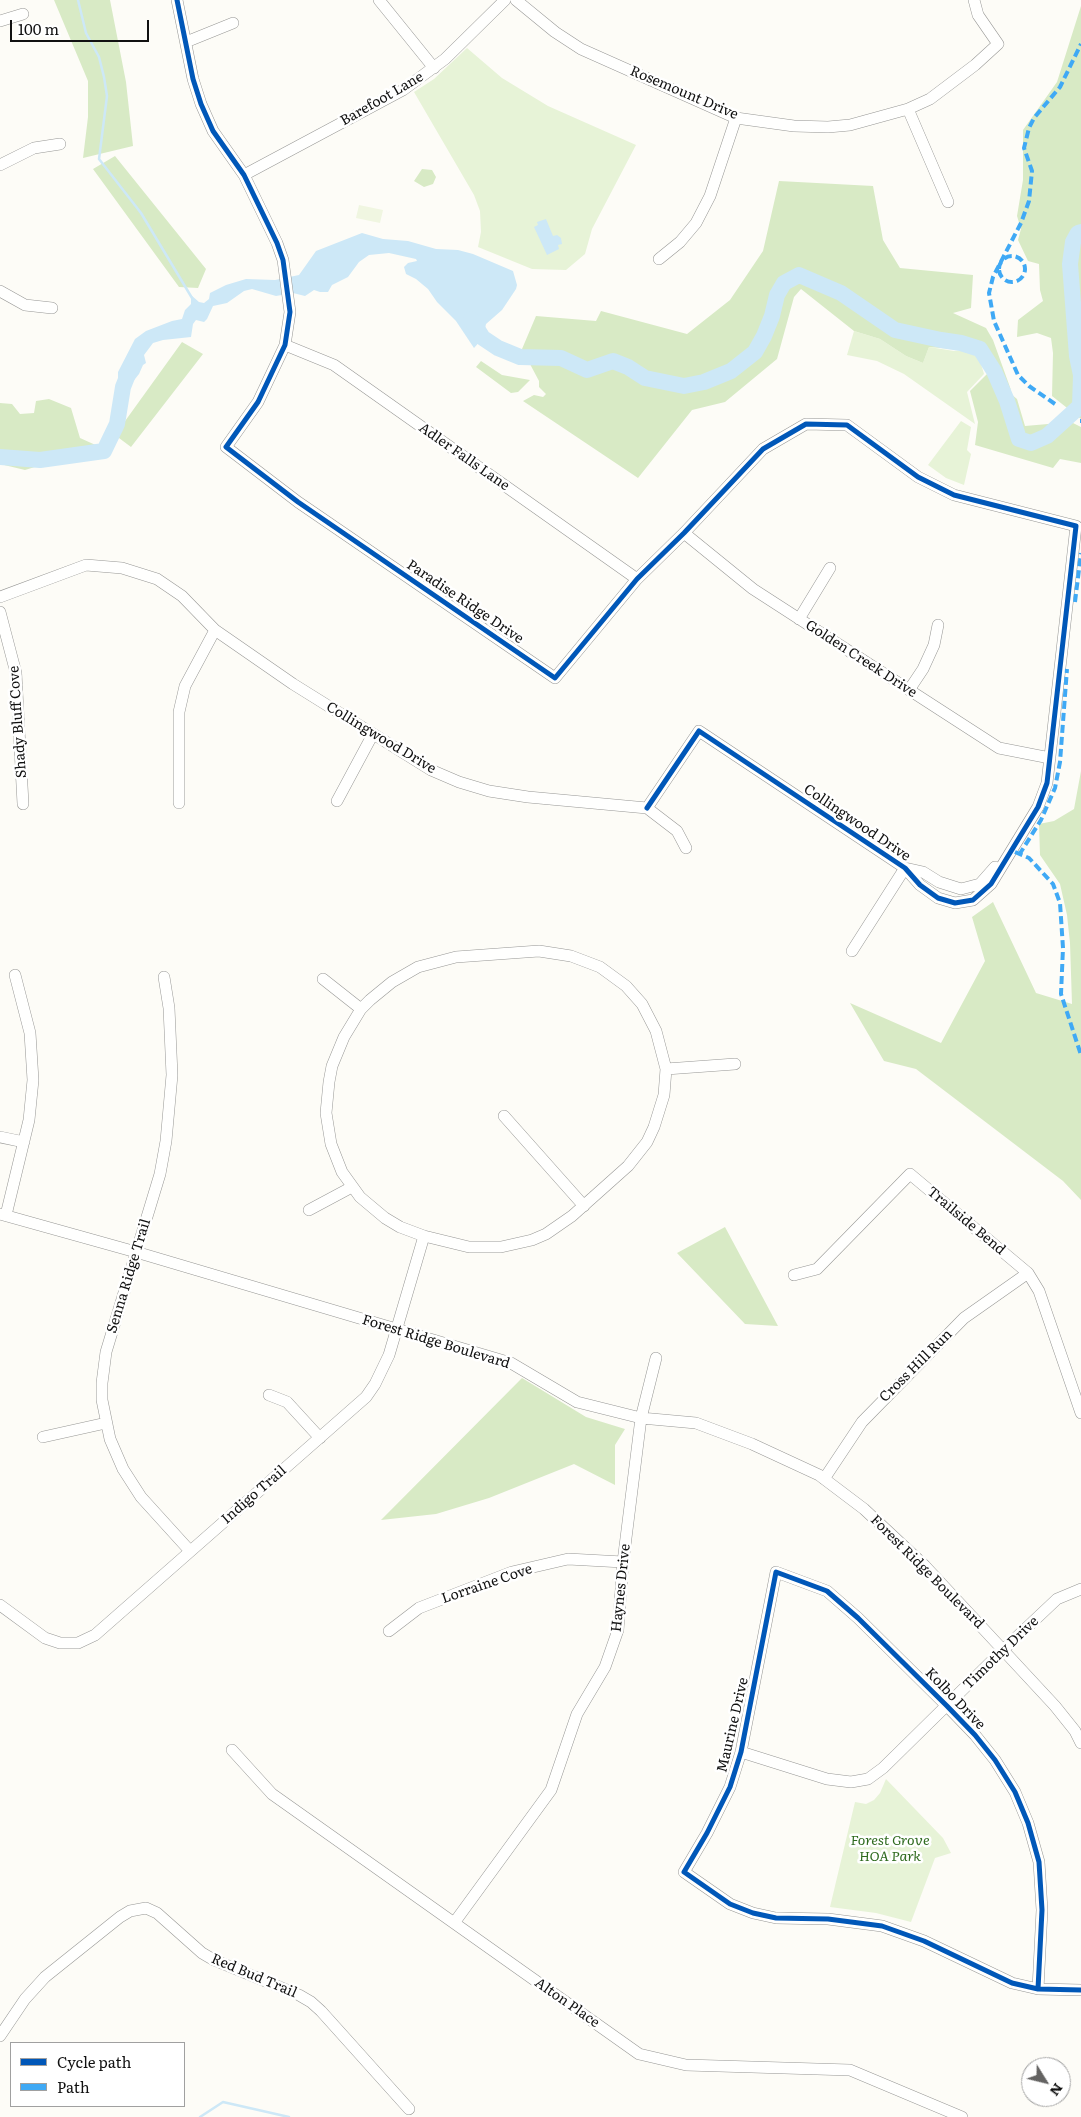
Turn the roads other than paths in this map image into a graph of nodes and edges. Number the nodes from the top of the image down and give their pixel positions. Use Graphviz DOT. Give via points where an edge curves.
graph roads {
  1 [pos="177,0"];
  2 [pos="379,0"];
  3 [pos="505,0"];
  4 [pos="516,0"];
  5 [pos="974,0"];
  6 [pos="23,14"];
  7 [pos="0,21"];
  8 [pos="233,23"];
  9 [pos="186,42"];
  10 [pos="434,68"];
  11 [pos="908,109"];
  12 [pos="736,118"];
  13 [pos="60,144"];
  14 [pos="0,165"];
  15 [pos="244,175"];
  16 [pos="948,202"];
  17 [pos="659,259"];
  18 [pos="0,291"];
  19 [pos="52,308"];
  20 [pos="286,345"];
  21 [pos="1076,526"];
  22 [pos="684,533"];
  23 [pos="830,568"];
  24 [pos="637,579"];
  25 [pos="0,597"];
  26 [pos="0,612"];
  27 [pos="799,619"];
  28 [pos="938,625"];
  29 [pos="215,630"];
  30 [pos="909,690"];
  31 [pos="373,734"];
  32 [pos="1050,758"];
  33 [pos="337,801"];
  34 [pos="179,803"];
  35 [pos="23,804"];
  36 [pos="647,808"];
  37 [pos="686,848"];
  38 [pos="1011,849"];
  39 [pos="905,868"];
  40 [pos="852,951"];
  41 [pos="15,975"];
  42 [pos="164,977"];
  43 [pos="323,979"];
  44 [pos="361,1009"];
  45 [pos="734,1064"];
  46 [pos="666,1069"];
  47 [pos="504,1116"];
  48 [pos="0,1137"];
  49 [pos="24,1142"];
  50 [pos="352,1187"];
  51 [pos="584,1206"];
  52 [pos="310,1210"];
  53 [pos="3,1214"];
  54 [pos="424,1236"];
  55 [pos="136,1252"];
  56 [pos="1028,1273"];
  57 [pos="794,1275"];
  58 [pos="397,1330"];
  59 [pos="656,1358"];
  60 [pos="269,1396"];
  61 [pos="1081,1413"];
  62 [pos="641,1418"];
  63 [pos="106,1424"];
  64 [pos="43,1437"];
  65 [pos="320,1438"];
  66 [pos="824,1479"];
  67 [pos="190,1551"];
  68 [pos="623,1562"];
  69 [pos="776,1572"];
  70 [pos="1081,1589"];
  71 [pos="0,1605"];
  72 [pos="389,1631"];
  73 [pos="1002,1650"];
  74 [pos="947,1706"];
  75 [pos="1081,1743"];
  76 [pos="232,1750"];
  77 [pos="741,1752"];
  78 [pos="454,1923"];
  79 [pos="1038,1989"];
  80 [pos="1081,1990"];
  81 [pos="0,2036"];
  82 [pos="408,2109"];
  83 [pos="962,2117"];
  1 -- 9 [label="street, Paradise Ridge Drive"];
  2 -- 10 [label="street"];
  3 -- 10 [label="street, Barefoot Lane"];
  4 -- 12 [label="street, Rosemount Drive" via="582,49"];
  5 -- 11 [label="street, Rosemount Drive" via="978,15 998,44 952,84"];
  6 -- 7 [label="street"];
  8 -- 9 [label="street"];
  9 -- 15 [label="street, Paradise Ridge Drive" via="193,79 213,131"];
  10 -- 15 [label="street, Barefoot Lane" via="404,90"];
  11 -- 12 [label="street, Rosemount Drive" via="850,126 794,126"];
  11 -- 16 [label="street"];
  12 -- 17 [label="street" via="710,196 696,223"];
  13 -- 14 [label="street" via="34,148"];
  15 -- 20 [label="street, Paradise Ridge Drive" via="283,260 290,312"];
  18 -- 19 [label="street" via="25,305"];
  20 -- 24 [label="street, Adler Falls Lane" via="334,366"];
  20 -- 24 [label="street, Paradise Ridge Drive" via="258,402 226,447 298,502 555,678"];
  21 -- 22 [label="street, Paradise Ridge Drive" via="954,495 918,477 847,425 806,424 763,449"];
  21 -- 32 [label="street, Collingwood Drive"];
  22 -- 24 [label="street, Paradise Ridge Drive"];
  22 -- 27 [label="street, Golden Creek Drive" via="753,589"];
  23 -- 27 [label="street"];
  25 -- 29 [label="street, Collingwood Drive" via="86,565 122,568 156,579 182,596"];
  26 -- 35 [label="street, Shady Bluff Cove" via="16,673"];
  27 -- 30 [label="street, Golden Creek Drive"];
  28 -- 30 [label="street" via="930,653"];
  29 -- 31 [label="street, Collingwood Drive"];
  29 -- 34 [label="street" via="185,686 179,712"];
  30 -- 32 [label="street, Golden Creek Drive" via="999,748"];
  31 -- 33 [label="street"];
  31 -- 36 [label="street, Collingwood Drive" via="431,770 489,791 528,798"];
  32 -- 38 [label="street, Collingwood Drive" via="1047,783 1038,807"];
  36 -- 37 [label="street" via="677,831"];
  36 -- 39 [label="street, Collingwood Drive" via="698,732"];
  38 -- 39 [label="street, Collingwood Drive" via="980,884 961,889 939,882 923,872"];
  38 -- 39 [label="street, Collingwood Drive" via="985,891 964,903 955,904 938,898"];
  39 -- 40 [label="street"];
  41 -- 49 [label="street" via="25,1010 32,1057 31,1104"];
  42 -- 55 [label="street, Senna Ridge Trail" via="169,1008 170,1108 160,1174"];
  43 -- 44 [label="street"];
  44 -- 46 [label="street" via="392,982 433,962 456,957 539,952 570,956 600,967 632,992 656,1031"];
  44 -- 50 [label="street" via="337,1051 327,1098 331,1144"];
  45 -- 46 [label="street"];
  46 -- 51 [label="street" via="660,1111 647,1142 628,1166"];
  47 -- 51 [label="street"];
  48 -- 49 [label="street"];
  49 -- 53 [label="street"];
  50 -- 52 [label="street"];
  50 -- 54 [label="street" via="385,1218"];
  51 -- 54 [label="street" via="546,1234 501,1247 469,1247"];
  53 -- 55 [label="street, Forest Ridge Boulevard"];
  54 -- 58 [label="street, Indigo Trail"];
  55 -- 58 [label="street, Forest Ridge Boulevard"];
  55 -- 63 [label="street, Senna Ridge Trail" via="103,1368 102,1400"];
  56 -- 57 [label="street, Trailside Bend" via="910,1174 816,1269"];
  56 -- 61 [label="street, Trailside Bend" via="1039,1291"];
  56 -- 66 [label="street, Cross Hill Run" via="964,1318 862,1422"];
  58 -- 62 [label="street, Forest Ridge Boulevard" via="511,1363 576,1402"];
  58 -- 65 [label="street, Indigo Trail" via="383,1370 370,1390 355,1408"];
  59 -- 62 [label="street, Haynes Drive"];
  60 -- 65 [label="street" via="287,1402"];
  62 -- 66 [label="street, Forest Ridge Boulevard" via="696,1423 752,1444"];
  62 -- 68 [label="street, Haynes Drive"];
  63 -- 64 [label="street"];
  63 -- 67 [label="street, Senna Ridge Trail" via="116,1455 132,1484"];
  65 -- 67 [label="street, Indigo Trail"];
  66 -- 73 [label="street, Forest Ridge Boulevard" via="864,1509 925,1566"];
  67 -- 71 [label="street, Indigo Trail" via="95,1635 78,1643 50,1640"];
  68 -- 72 [label="street, Lorraine Cove" via="568,1559 512,1572 419,1608"];
  68 -- 78 [label="street, Haynes Drive" via="618,1630 605,1667 577,1714 551,1790"];
  69 -- 74 [label="street, Kolbo Drive" via="827,1591"];
  69 -- 77 [label="street, Maurine Drive"];
  70 -- 73 [label="street, Timothy Drive" via="1057,1599"];
  73 -- 74 [label="street, Timothy Drive"];
  73 -- 75 [label="street, Forest Ridge Boulevard" via="1055,1706"];
  74 -- 77 [label="street, Timothy Drive" via="868,1779 852,1782 827,1778"];
  74 -- 79 [label="street, Kolbo Drive" via="995,1760 1015,1792 1028,1823 1039,1862 1042,1910"];
  76 -- 78 [label="street, Alton Place" via="272,1794"];
  77 -- 79 [label="street, Maurine Drive" via="730,1787 684,1872 730,1904 753,1913 776,1918 828,1919 882,1926 924,1941 1012,1983"];
  78 -- 83 [label="street, Alton Place" via="639,2054 686,2064 850,2070"];
  79 -- 80 [label="street"];
  81 -- 82 [label="street, Red Bud Trail" via="25,1999 45,1977 120,1917 138,1908 146,1908 157,1913 214,1960 311,2002"];
}
